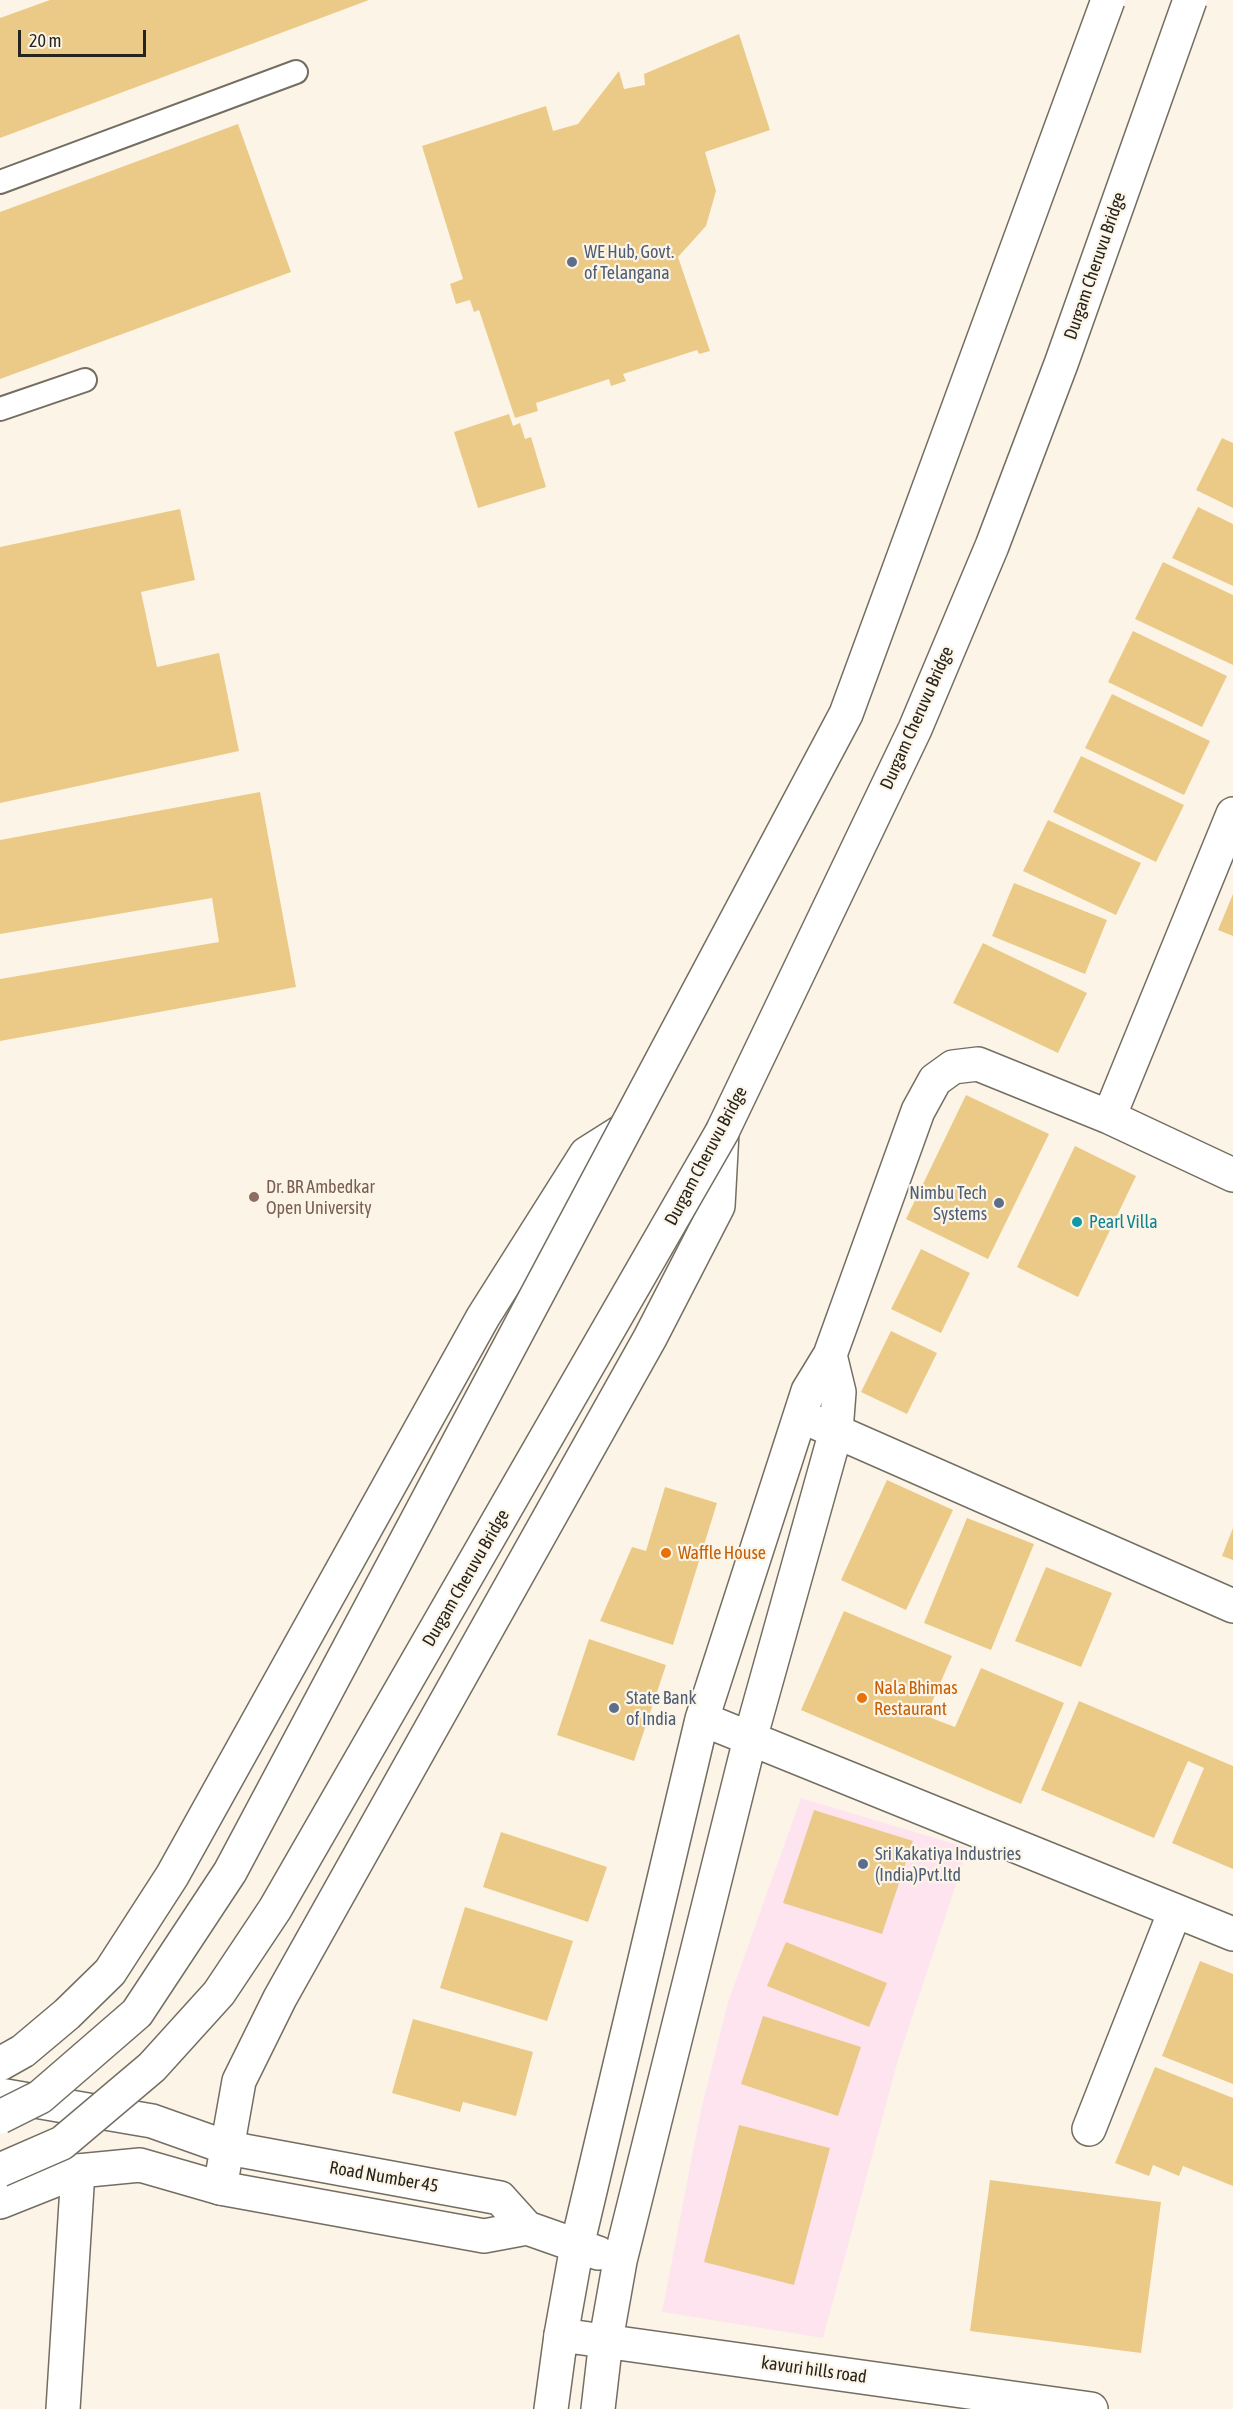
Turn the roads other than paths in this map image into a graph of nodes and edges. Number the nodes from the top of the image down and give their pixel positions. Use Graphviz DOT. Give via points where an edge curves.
graph roads {
  1 [pos="1108,0"];
  2 [pos="1190,0"];
  3 [pos="296,72"];
  4 [pos="0,182"];
  5 [pos="85,380"];
  6 [pos="0,409"];
  7 [pos="1233,814"];
  8 [pos="1109,1117"];
  9 [pos="624,1130"];
  10 [pos="722,1132"];
  11 [pos="1233,1175"];
  12 [pos="830,1354"];
  13 [pos="799,1415"];
  14 [pos="836,1431"];
  15 [pos="1233,1606"];
  16 [pos="702,1719"];
  17 [pos="750,1739"];
  18 [pos="1175,1911"];
  19 [pos="1233,1934"];
  20 [pos="0,2064"];
  21 [pos="0,2095"];
  22 [pos="0,2117"];
  23 [pos="1089,2129"];
  24 [pos="228,2148"];
  25 [pos="0,2170"];
  26 [pos="78,2171"];
  27 [pos="220,2188"];
  28 [pos="0,2202"];
  29 [pos="527,2228"];
  30 [pos="576,2246"];
  31 [pos="620,2260"];
  32 [pos="561,2335"];
  33 [pos="606,2340"];
  34 [pos="1022,2404"];
  35 [pos="63,2409"];
  36 [pos="551,2409"];
  37 [pos="598,2409"];
  38 [pos="1091,2409"];
  1 -- 9 [label="main road, bridge" via="846,714"];
  2 -- 10 [label="main road, Durgam Cheruvu Bridge, bridge" via="992,546 915,729"];
  3 -- 4 [label="lane"];
  5 -- 6 [label="lane"];
  7 -- 8 [label="main road"];
  8 -- 11 [label="main road"];
  8 -- 12 [label="main road" via="978,1064 953,1067 935,1080 918,1111"];
  9 -- 20 [label="main road" via="586,1154 483,1317 177,1866 110,1972 23,2051"];
  9 -- 22 [label="main road, bridge" via="230,1872 137,2013 40,2097"];
  10 -- 24 [label="main road" via="718,1206 639,1358 280,1998 239,2081"];
  10 -- 25 [label="main road, Durgam Cheruvu Bridge, bridge" via="275,1909 219,1993 152,2067 62,2143"];
  12 -- 13 [label="main road" via="808,1390"];
  12 -- 14 [label="main road" via="839,1392"];
  13 -- 14 [label="main road"];
  13 -- 16 [label="main road"];
  14 -- 15 [label="main road"];
  14 -- 17 [label="main road"];
  16 -- 17 [label="main road"];
  16 -- 30 [label="main road"];
  17 -- 18 [label="main road"];
  17 -- 31 [label="main road"];
  18 -- 19 [label="main road"];
  18 -- 23 [label="main road"];
  21 -- 24 [label="main road, Road Number 45" via="152,2121"];
  24 -- 27 [label="main road"];
  24 -- 29 [label="main road, Road Number 45" via="500,2198"];
  26 -- 27 [label="main road" via="141,2165"];
  26 -- 28 [label="main road"];
  26 -- 35 [label="main road"];
  27 -- 29 [label="main road" via="484,2236"];
  29 -- 30 [label="main road, Road Number 45"];
  30 -- 31 [label="main road, Road Number 45"];
  30 -- 32 [label="main road"];
  31 -- 33 [label="main road"];
  32 -- 33 [label="main road, kavuri hills road"];
  32 -- 36 [label="main road"];
  33 -- 34 [label="main road, kavuri hills road"];
  33 -- 37 [label="main road"];
  34 -- 38 [label="main road, kavuri hills road"];
}
